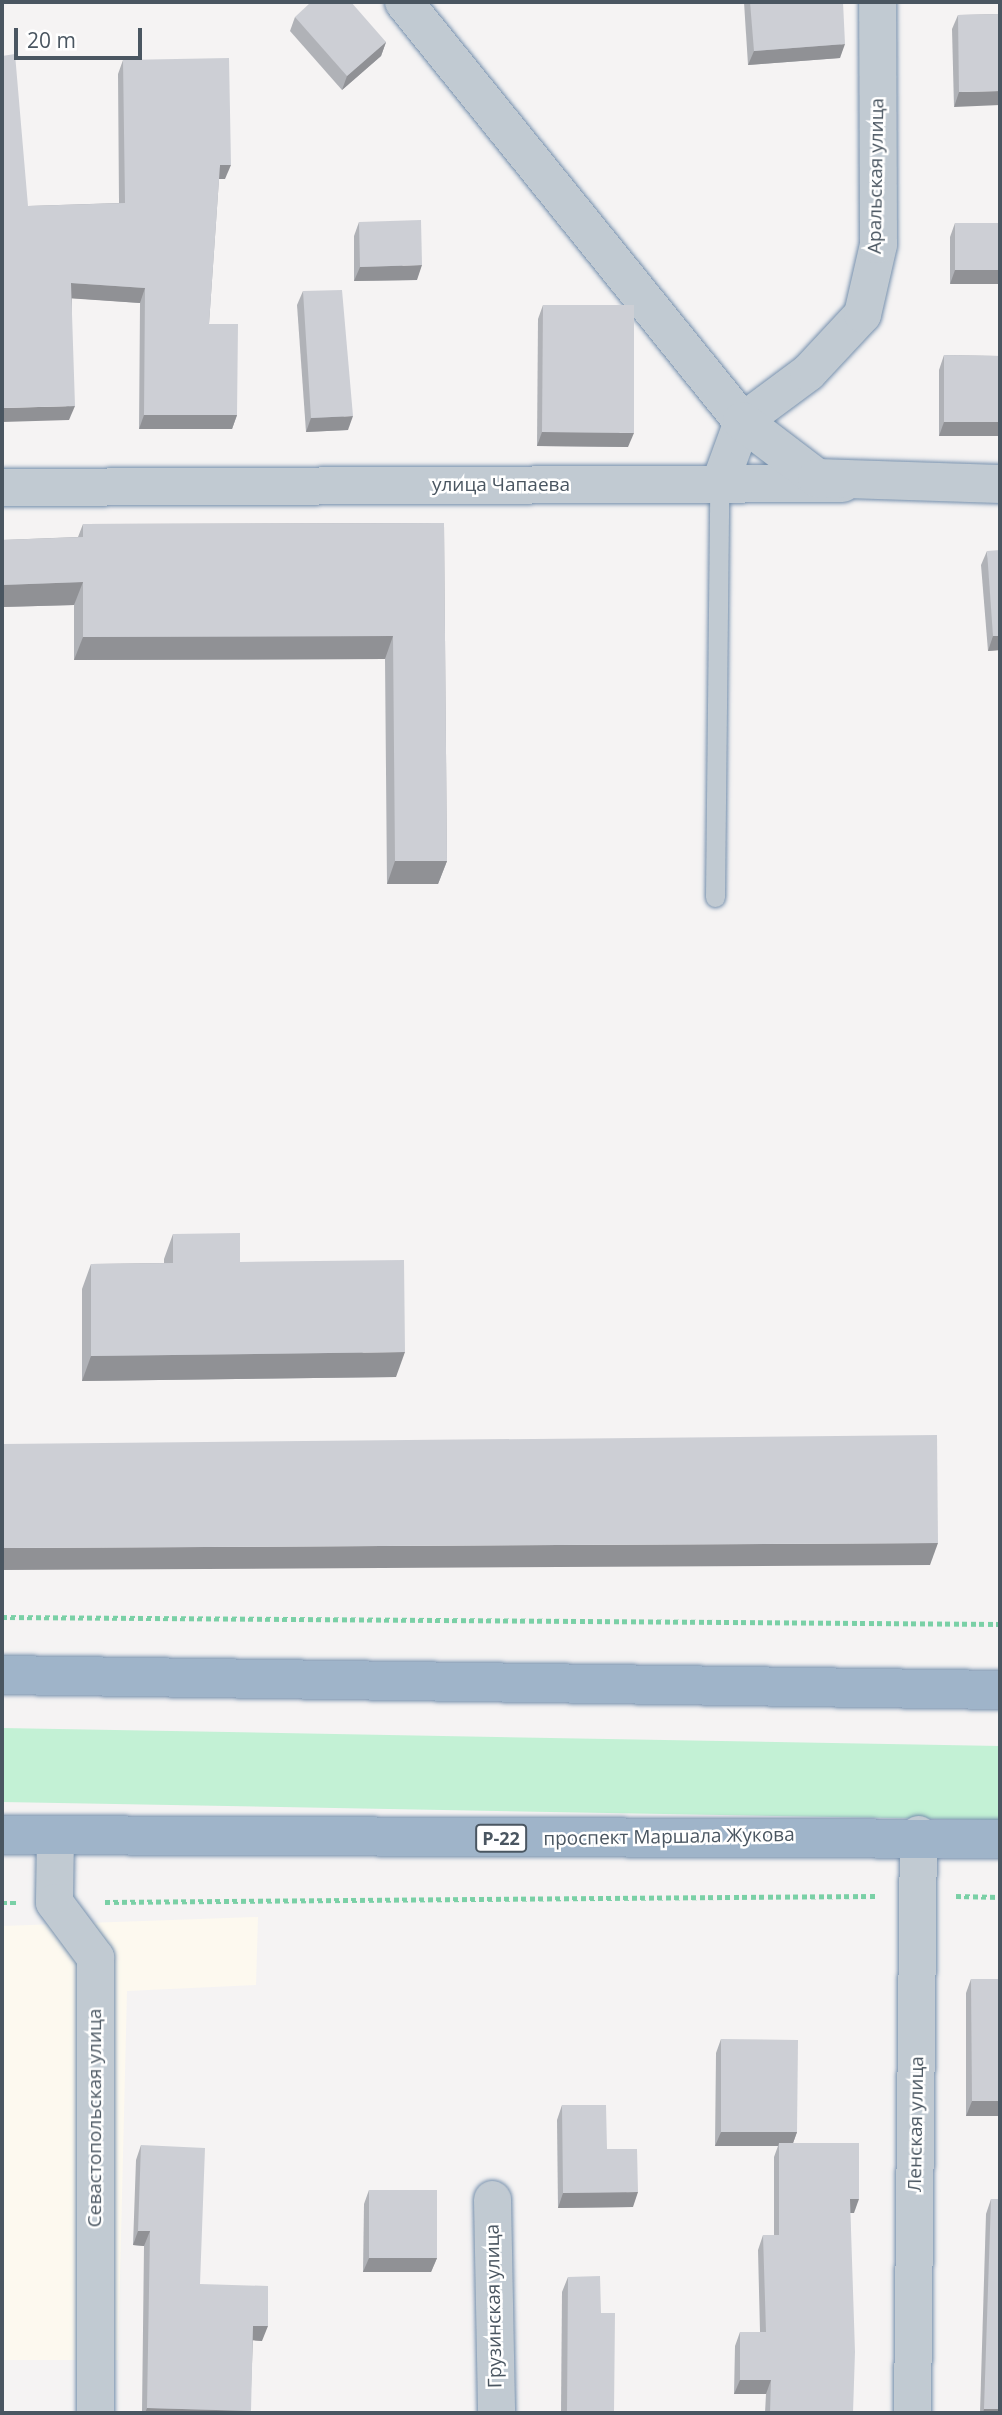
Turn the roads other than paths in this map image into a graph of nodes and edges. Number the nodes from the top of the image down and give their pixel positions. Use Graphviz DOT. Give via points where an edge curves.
graph roads {
  1 [pos="404,2"];
  2 [pos="877,2"];
  3 [pos="742,421"];
  4 [pos="871,483"];
  5 [pos="719,484"];
  6 [pos="1000,484"];
  7 [pos="2,487"];
  8 [pos="715,897"];
  9 [pos="2,1675"];
  10 [pos="1000,1690"];
  11 [pos="2,1835"];
  12 [pos="918,1835"];
  13 [pos="55,1836"];
  14 [pos="1000,1839"];
  15 [pos="492,2199"];
  16 [pos="95,2413"];
  17 [pos="496,2413"];
  18 [pos="912,2413"];
  1 -- 3 [label="street"];
  2 -- 3 [label="street, Аральская улица" via="878,244 862,314 808,372"];
  3 -- 4 [label="street" via="817,478"];
  3 -- 5 [label="street"];
  4 -- 5 [label="street, улица Чапаева"];
  4 -- 6 [label="street, улица Чапаева"];
  5 -- 7 [label="street, улица Чапаева"];
  5 -- 8 [label="lane"];
  9 -- 10 [label="highway"];
  11 -- 13 [label="highway, проспект Маршала Жукова / Р-22"];
  12 -- 13 [label="highway, проспект Маршала Жукова / Р-22"];
  12 -- 14 [label="highway, проспект Маршала Жукова / Р-22"];
  12 -- 18 [label="street, Ленская улица"];
  13 -- 16 [label="street, Севастопольская улица" via="54,1902 95,1957"];
  15 -- 17 [label="street, Грузинская улица"];
}
